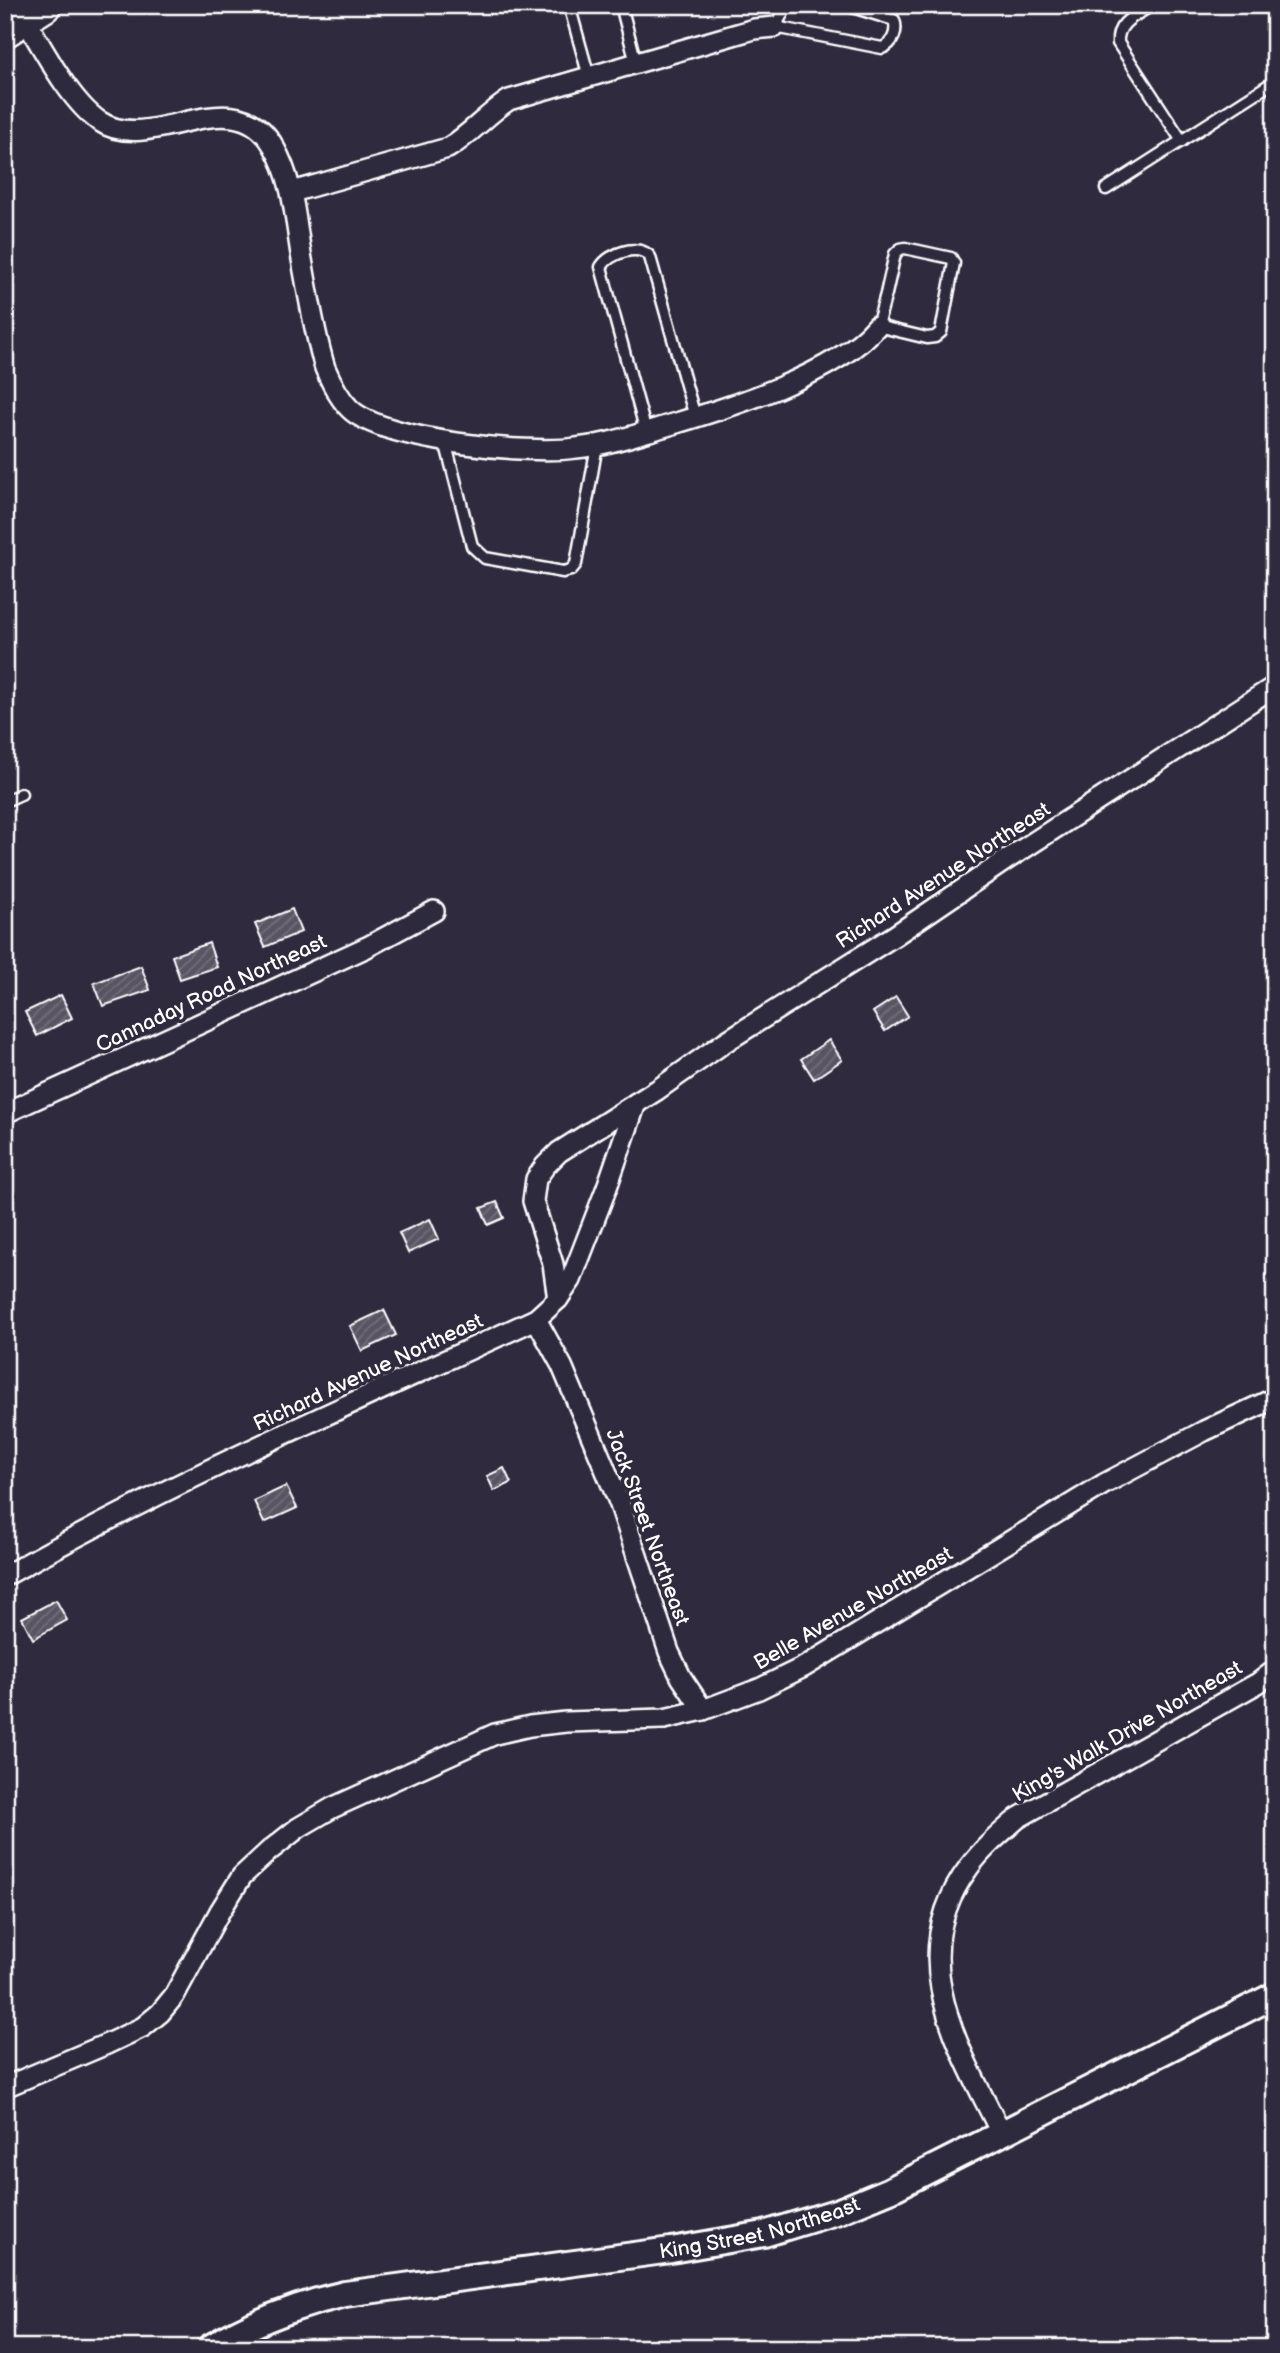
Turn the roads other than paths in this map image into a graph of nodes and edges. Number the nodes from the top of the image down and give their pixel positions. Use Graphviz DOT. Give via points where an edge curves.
graph roads {
  1 [pos="569,5"];
  2 [pos="621,5"];
  3 [pos="787,5"];
  4 [pos="846,5"];
  5 [pos="1152,5"];
  6 [pos="23,14"];
  7 [pos="775,27"];
  8 [pos="636,63"];
  9 [pos="589,77"];
  10 [pos="1275,81"];
  11 [pos="1182,141"];
  12 [pos="1106,189"];
  13 [pos="292,192"];
  14 [pos="877,326"];
  15 [pos="695,417"];
  16 [pos="646,432"];
  17 [pos="445,440"];
  18 [pos="597,445"];
  19 [pos="1275,687"];
  20 [pos="21,794"];
  21 [pos="5,801"];
  22 [pos="434,911"];
  23 [pos="636,1103"];
  24 [pos="5,1113"];
  25 [pos="558,1300"];
  26 [pos="537,1319"];
  27 [pos="1275,1398"];
  28 [pos="5,1576"];
  29 [pos="1275,1670"];
  30 [pos="702,1710"];
  31 [pos="1275,1995"];
  32 [pos="5,2087"];
  33 [pos="1002,2135"];
  34 [pos="209,2348"];
  1 -- 9 [label="lane"];
  2 -- 8 [label="lane"];
  3 -- 7 [label="lane"];
  4 -- 7 [label="lane" via="894,20 894,37 888,46"];
  5 -- 11 [label="lane" via="1122,24 1118,43"];
  6 -- 13 [label="street" via="73,95 100,122 127,131 219,115 236,117 264,132 274,145"];
  7 -- 8 [label="street"];
  8 -- 9 [label="street"];
  9 -- 13 [label="street" via="509,100 448,148"];
  10 -- 11 [label="lane"];
  11 -- 12 [label="lane"];
  13 -- 17 [label="street" via="322,358 330,379 351,410 370,421"];
  14 -- 14 [label="lane" via="900,249 951,258 955,269 941,332 927,338"];
  14 -- 15 [label="street" via="854,347 811,372"];
  15 -- 16 [label="street"];
  15 -- 16 [label="lane" via="650,257 639,249 611,257 601,267"];
  16 -- 18 [label="street"];
  17 -- 18 [label="street" via="538,451"];
  17 -- 18 [label="lane" via="476,551 485,558 563,572 576,564"];
  19 -- 23 [label="street, Richard Avenue Northeast"];
  20 -- 21 [label="lane"];
  22 -- 24 [label="street, Cannaday Road Northeast" via="367,947"];
  23 -- 25 [label="street, Richard Avenue Northeast" via="607,1187"];
  23 -- 25 [label="street, Richard Avenue Northeast" via="559,1152 536,1178 533,1201"];
  25 -- 26 [label="street, Richard Avenue Northeast"];
  26 -- 28 [label="street, Richard Avenue Northeast" via="100,1524"];
  26 -- 30 [label="street, Jack Street Northeast" via="562,1366 619,1502 669,1652"];
  27 -- 30 [label="street, Belle Avenue Northeast" via="1104,1484 804,1667"];
  29 -- 33 [label="street, King's Walk Drive Northeast" via="1018,1818 968,1868 940,1929 941,1995 951,2031"];
  30 -- 32 [label="street, Belle Avenue Northeast" via="664,1719 566,1722 495,1734 332,1808 298,1828 243,1876 160,2013 119,2039"];
  31 -- 33 [label="street, King Street Northeast"];
  33 -- 34 [label="street, King Street Northeast" via="890,2190 789,2228 671,2250 345,2294 273,2314"];
}
